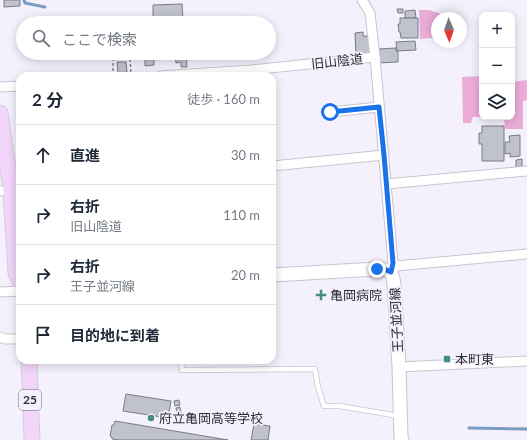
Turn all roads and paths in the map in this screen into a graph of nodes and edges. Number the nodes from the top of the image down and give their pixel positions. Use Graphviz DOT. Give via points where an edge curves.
graph roads {
  1 [pos="362,0"];
  2 [pos="375,57"];
  3 [pos="113,60"];
  4 [pos="130,60"];
  5 [pos="113,72"];
  6 [pos="131,72"];
  7 [pos="221,72"];
  8 [pos="16,86"];
  9 [pos="0,88"];
  10 [pos="379,107"];
  11 [pos="330,112"];
  12 [pos="0,113"];
  13 [pos="384,155"];
  14 [pos="276,166"];
  15 [pos="527,171"];
  16 [pos="386,184"];
  17 [pos="10,190"];
  18 [pos="527,254"];
  19 [pos="391,272"];
  20 [pos="16,273"];
  21 [pos="276,275"];
  22 [pos="16,291"];
  23 [pos="0,292"];
  24 [pos="0,337"];
  25 [pos="16,339"];
  26 [pos="527,361"];
  27 [pos="29,364"];
  28 [pos="181,364"];
  29 [pos="399,367"];
  30 [pos="400,416"];
  31 [pos="32,440"];
  32 [pos="402,440"];
  1 -- 2 [label="street" via="370,13"];
  2 -- 7 [label="street, 旧山陰道"];
  2 -- 10 [label="street, 旧山陰道"];
  3 -- 5 [label="path"];
  4 -- 6 [label="path"];
  8 -- 9 [label="street"];
  10 -- 11 [label="street"];
  10 -- 13 [label="street, 旧山陰道"];
  12 -- 17 [label="main road"];
  13 -- 14 [label="street"];
  13 -- 16 [label="street, 旧山陰道"];
  15 -- 16 [label="street"];
  16 -- 19 [label="street, 旧山陰道" via="393,263"];
  17 -- 20 [label="main road"];
  18 -- 19 [label="street" via="396,266"];
  19 -- 21 [label="main road, 王子並河線" via="377,269"];
  19 -- 29 [label="main road, 王子並河線" via="394,278"];
  22 -- 23 [label="street"];
  24 -- 25 [label="street" via="5,340"];
  26 -- 29 [label="street"];
  27 -- 31 [label="main road, 25"];
  28 -- 30 [label="lane" via="182,370 315,369 324,406"];
  29 -- 30 [label="main road, 王子並河線"];
  30 -- 32 [label="main road, 王子並河線"];
}
